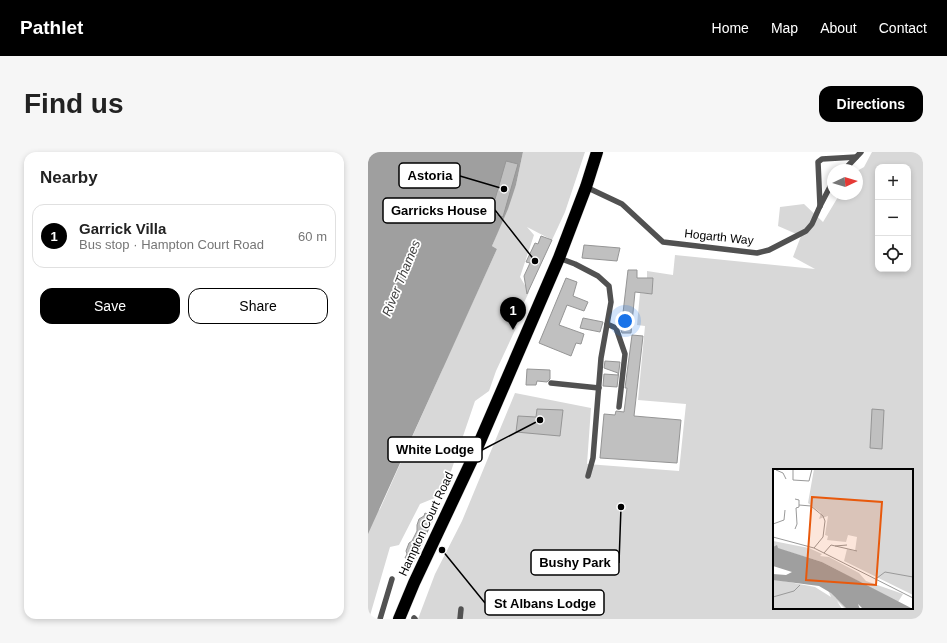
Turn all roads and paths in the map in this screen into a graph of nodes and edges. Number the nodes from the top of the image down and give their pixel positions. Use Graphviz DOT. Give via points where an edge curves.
graph roads {
  1 [pos="597,152"];
  2 [pos="858,154"];
  3 [pos="849,164"];
  4 [pos="586,187"];
  5 [pos="827,193"];
  6 [pos="820,206"];
  7 [pos="559,258"];
  8 [pos="607,324"];
  9 [pos="551,383"];
  10 [pos="599,388"];
  11 [pos="619,407"];
  12 [pos="588,476"];
  13 [pos="392,579"];
  14 [pos="461,609"];
  15 [pos="380,619"];
  16 [pos="398,619"];
  17 [pos="460,619"];
  1 -- 4 [label="highway, Hampton Court Road"];
  2 -- 3 [label="lane"];
  2 -- 6 [label="lane" via="822,158 818,162"];
  4 -- 6 [label="lane, Hogarth Way" via="622,204 663,242 757,253 769,250 806,231"];
  4 -- 7 [label="highway, Hampton Court Road"];
  5 -- 6 [label="lane, Hogarth Way"];
  7 -- 8 [label="lane" via="598,276 609,286 611,302"];
  7 -- 16 [label="highway, Hampton Court Road" via="471,462"];
  8 -- 10 [label="lane"];
  8 -- 11 [label="lane" via="616,328 625,354"];
  9 -- 10 [label="lane"];
  10 -- 12 [label="lane" via="593,458"];
  13 -- 15 [label="lane"];
  14 -- 17 [label="lane"];
}
